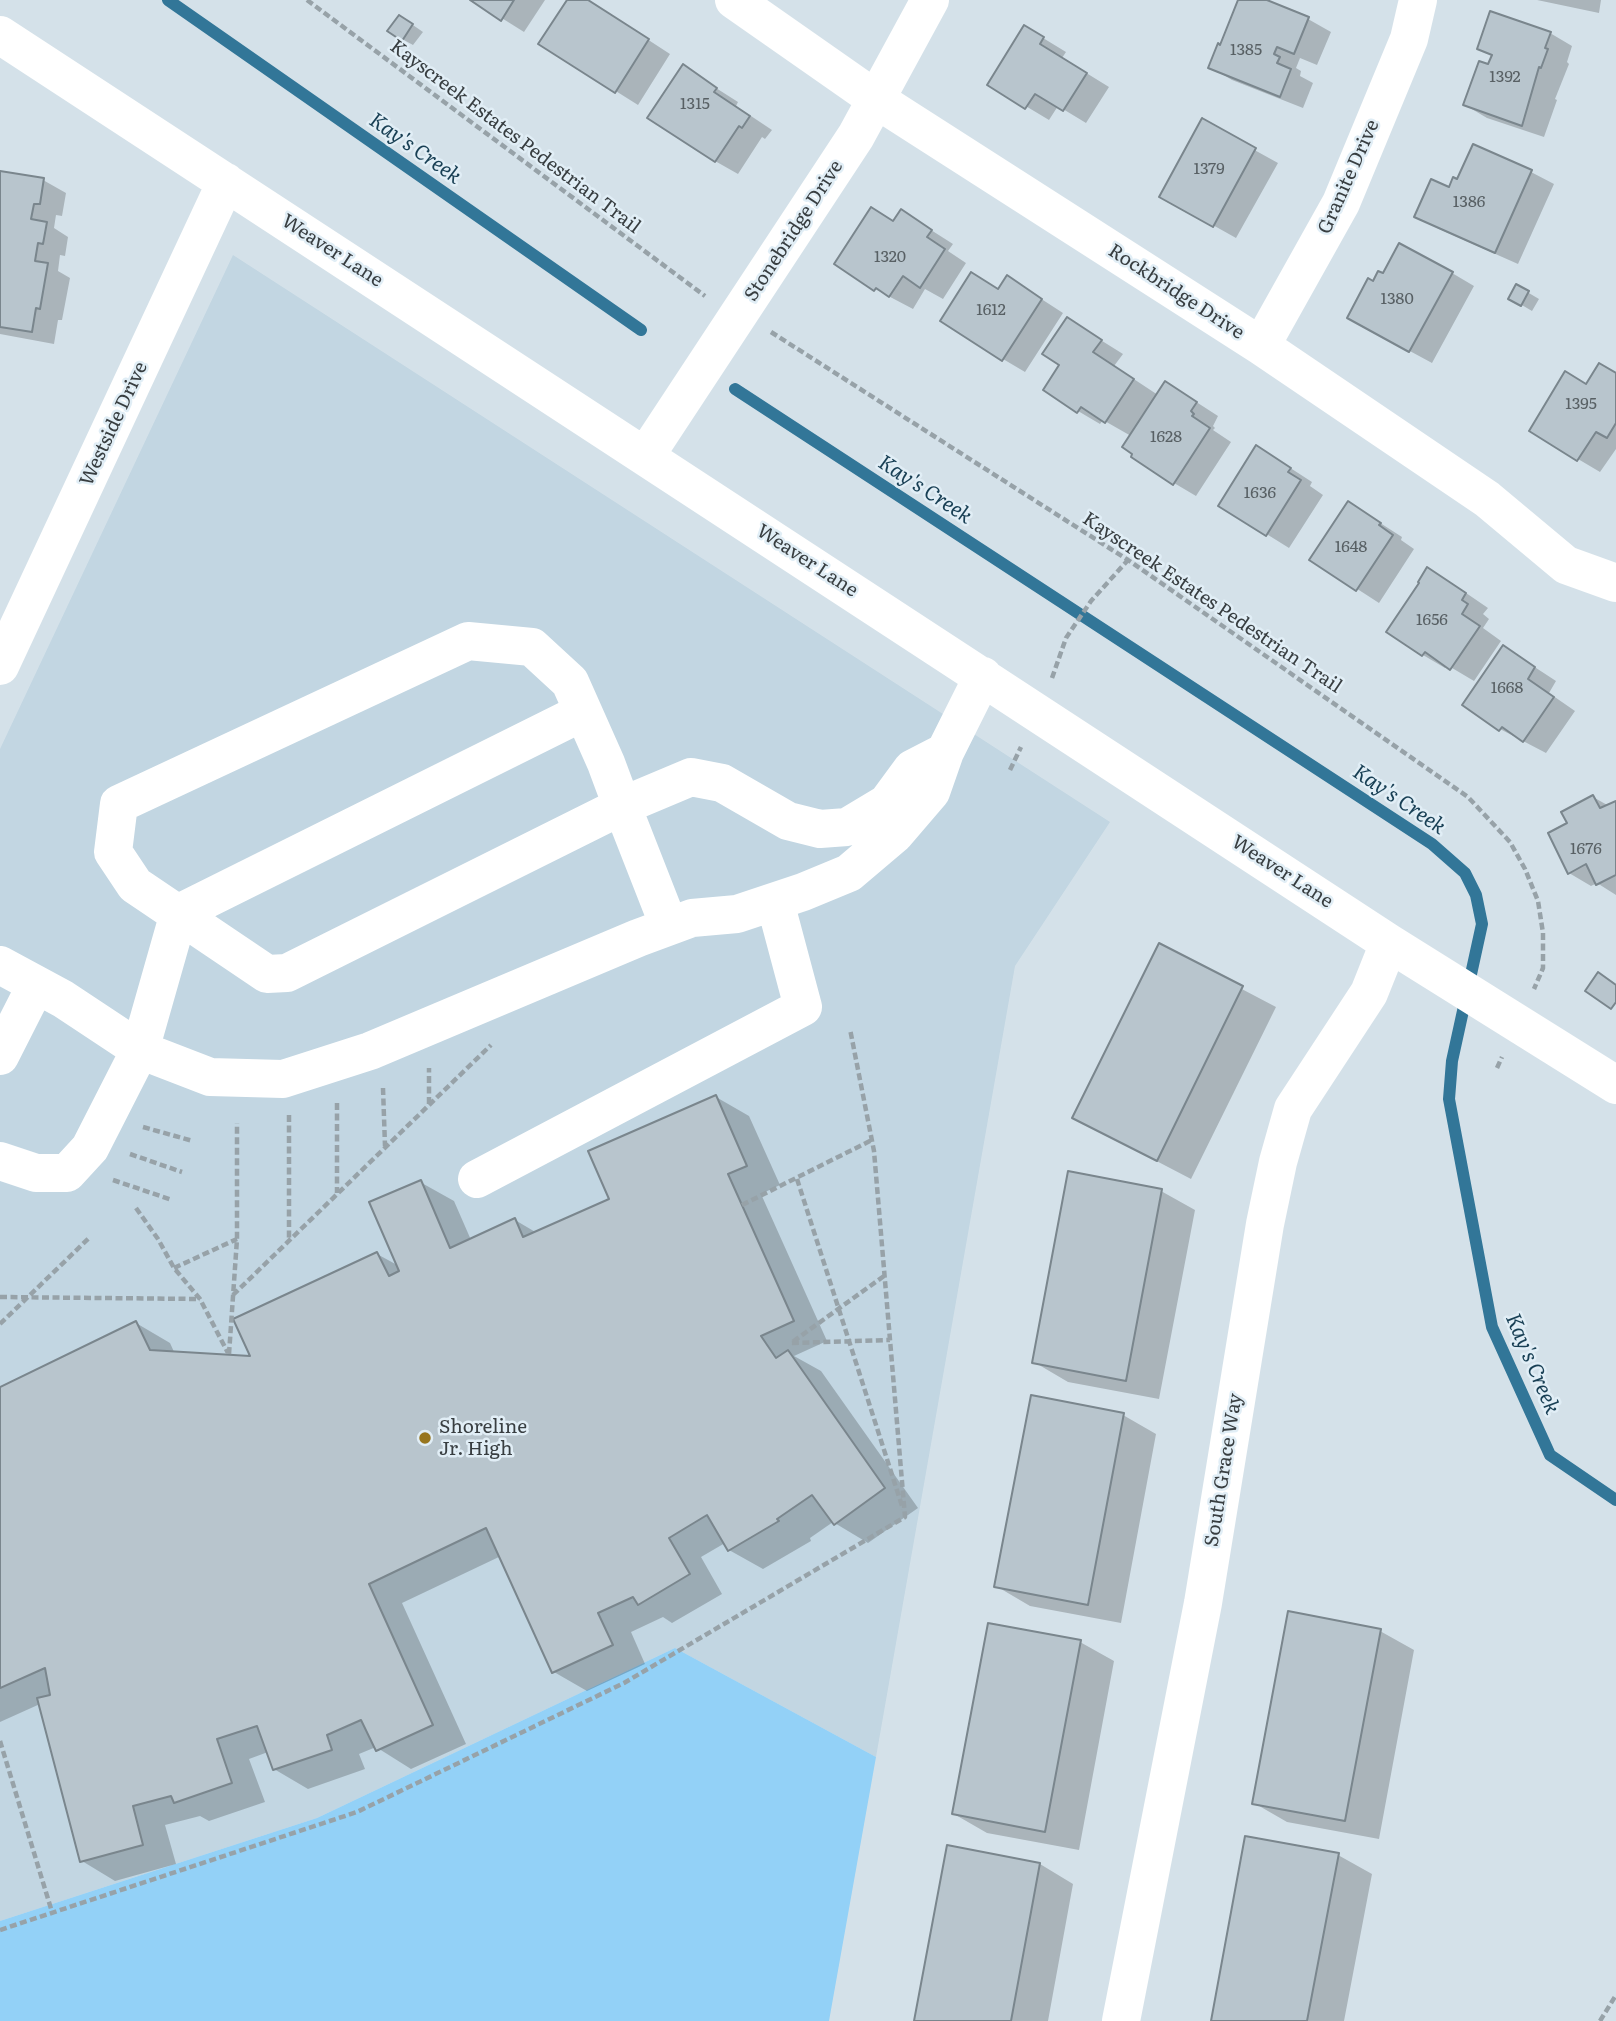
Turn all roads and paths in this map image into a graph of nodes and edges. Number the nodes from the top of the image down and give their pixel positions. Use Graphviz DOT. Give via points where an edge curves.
graph roads {
  1 [pos="307,0"];
  2 [pos="733,0"];
  3 [pos="930,0"];
  4 [pos="1418,0"];
  5 [pos="0,35"];
  6 [pos="877,100"];
  7 [pos="226,182"];
  8 [pos="706,297"];
  9 [pos="763,327"];
  10 [pos="1261,346"];
  11 [pos="646,455"];
  12 [pos="1128,560"];
  13 [pos="1616,583"];
  14 [pos="0,666"];
  15 [pos="983,676"];
  16 [pos="1052,678"];
  17 [pos="583,712"];
  18 [pos="945,752"];
  19 [pos="622,806"];
  20 [pos="775,902"];
  21 [pos="179,912"];
  22 [pos="669,926"];
  23 [pos="1389,943"];
  24 [pos="0,965"];
  25 [pos="36,985"];
  26 [pos="1536,985"];
  27 [pos="850,1029"];
  28 [pos="498,1038"];
  29 [pos="140,1050"];
  30 [pos="0,1056"];
  31 [pos="429,1068"];
  32 [pos="1616,1085"];
  33 [pos="383,1088"];
  34 [pos="337,1103"];
  35 [pos="429,1105"];
  36 [pos="289,1113"];
  37 [pos="237,1123"];
  38 [pos="872,1140"];
  39 [pos="193,1141"];
  40 [pos="91,1142"];
  41 [pos="385,1147"];
  42 [pos="0,1161"];
  43 [pos="182,1172"];
  44 [pos="477,1179"];
  45 [pos="797,1179"];
  46 [pos="338,1194"];
  47 [pos="172,1200"];
  48 [pos="743,1205"];
  49 [pos="136,1208"];
  50 [pos="89,1238"];
  51 [pos="237,1239"];
  52 [pos="289,1241"];
  53 [pos="174,1268"];
  54 [pos="884,1276"];
  55 [pos="233,1295"];
  56 [pos="0,1297"];
  57 [pos="27,1297"];
  58 [pos="200,1299"];
  59 [pos="838,1309"];
  60 [pos="0,1324"];
  61 [pos="890,1340"];
  62 [pos="849,1341"];
  63 [pos="905,1517"];
  64 [pos="0,1741"];
  65 [pos="52,1912"];
  66 [pos="0,1930"];
  67 [pos="1616,1995"];
  68 [pos="1121,2021"];
  69 [pos="1600,2021"];
  1 -- 8 [label="path, Kayscreek Estates Pedestrian Trail"];
  2 -- 6 [label="street, Rockbridge Drive"];
  3 -- 6 [label="street, Stonebridge Drive"];
  4 -- 10 [label="street, Granite Drive" via="1409,39 1341,203"];
  5 -- 7 [label="street, Weaver Lane"];
  6 -- 10 [label="street, Rockbridge Drive"];
  6 -- 11 [label="street, Stonebridge Drive"];
  7 -- 11 [label="street, Weaver Lane"];
  7 -- 14 [label="street, Westside Drive"];
  9 -- 12 [label="path, Kayscreek Estates Pedestrian Trail"];
  10 -- 13 [label="street, Rockbridge Drive" via="1487,499 1566,565"];
  11 -- 15 [label="street, Weaver Lane"];
  12 -- 16 [label="path" via="1066,638"];
  12 -- 26 [label="path, Kayscreek Estates Pedestrian Trail" via="1468,797 1510,842 1538,901 1543,968"];
  15 -- 18 [label="street"];
  15 -- 23 [label="street, Weaver Lane"];
  17 -- 19 [label="street"];
  17 -- 21 [label="street"];
  17 -- 21 [label="street" via="570,682 531,646 468,641 119,804 113,852 135,885"];
  18 -- 19 [label="street" via="912,769 887,803 847,827 820,829 788,821 722,783 691,777"];
  18 -- 20 [label="street" via="930,792 895,834 849,873"];
  19 -- 21 [label="street" via="287,973 267,974"];
  19 -- 22 [label="street"];
  20 -- 22 [label="street"];
  20 -- 44 [label="street" via="803,1007"];
  21 -- 29 [label="street"];
  22 -- 29 [label="street" via="370,1051 283,1079 210,1077"];
  23 -- 32 [label="street, Weaver Lane"];
  23 -- 68 [label="street, South Grace Way" via="1369,993 1293,1109 1278,1162 1203,1603"];
  24 -- 25 [label="street"];
  25 -- 29 [label="street"];
  25 -- 30 [label="street"];
  27 -- 38 [label="path"];
  28 -- 35 [label="path"];
  29 -- 40 [label="street"];
  31 -- 35 [label="path"];
  33 -- 41 [label="path"];
  34 -- 46 [label="path"];
  35 -- 41 [label="path"];
  36 -- 52 [label="path"];
  37 -- 51 [label="path"];
  38 -- 45 [label="path"];
  38 -- 54 [label="path"];
  39 -- 40 [label="path"];
  40 -- 42 [label="street" via="67,1173 36,1172"];
  40 -- 43 [label="path"];
  40 -- 47 [label="path"];
  41 -- 46 [label="path"];
  45 -- 48 [label="path"];
  45 -- 59 [label="path"];
  46 -- 52 [label="path"];
  49 -- 53 [label="path"];
  50 -- 57 [label="path"];
  51 -- 53 [label="path"];
  51 -- 55 [label="path"];
  52 -- 55 [label="path"];
  53 -- 58 [label="path"];
  54 -- 59 [label="path"];
  54 -- 61 [label="path"];
  55 -- 58 [label="path" via="229,1354"];
  56 -- 57 [label="path"];
  57 -- 58 [label="path"];
  57 -- 60 [label="path"];
  59 -- 62 [label="path"];
  59 -- 62 [label="path" via="791,1343"];
  61 -- 62 [label="path"];
  61 -- 63 [label="path"];
  62 -- 63 [label="path"];
  63 -- 65 [label="path" via="624,1683 357,1812"];
  64 -- 65 [label="path"];
  65 -- 66 [label="path"];
  67 -- 69 [label="path"];
}
